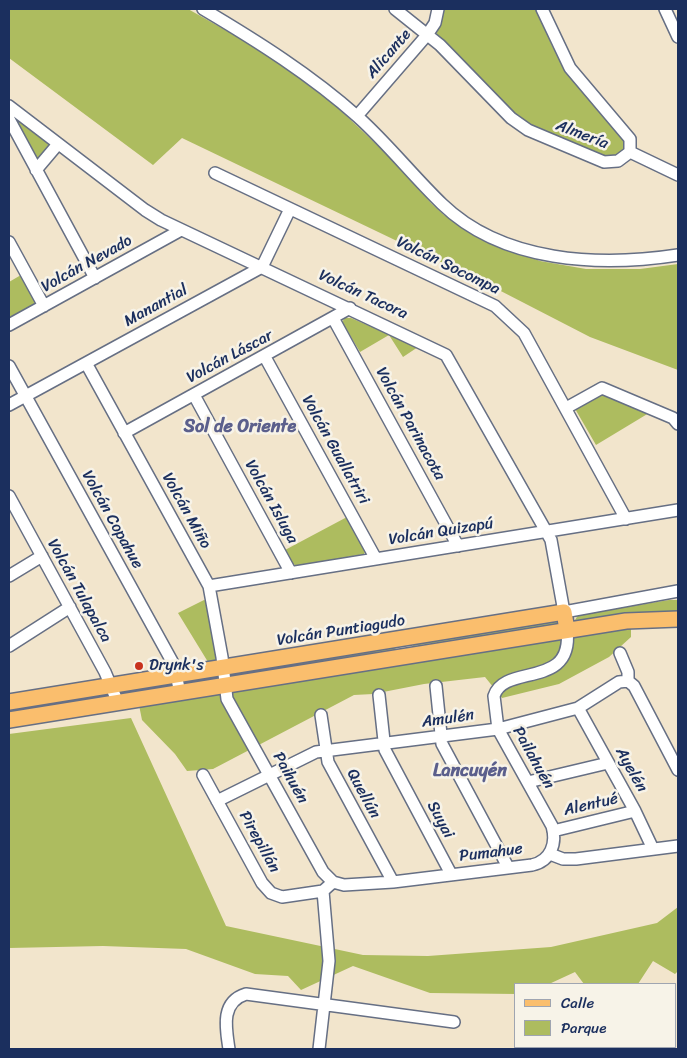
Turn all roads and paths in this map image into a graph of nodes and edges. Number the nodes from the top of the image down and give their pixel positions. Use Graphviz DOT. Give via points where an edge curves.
graph roads {
  1 [pos="203,9"];
  2 [pos="395,9"];
  3 [pos="438,9"];
  4 [pos="542,9"];
  5 [pos="664,9"];
  6 [pos="427,35"];
  7 [pos="678,37"];
  8 [pos="9,106"];
  9 [pos="357,116"];
  10 [pos="9,119"];
  11 [pos="58,144"];
  12 [pos="630,152"];
  13 [pos="36,170"];
  14 [pos="215,172"];
  15 [pos="678,176"];
  16 [pos="290,209"];
  17 [pos="181,230"];
  18 [pos="9,242"];
  19 [pos="678,255"];
  20 [pos="262,267"];
  21 [pos="96,278"];
  22 [pos="44,306"];
  23 [pos="350,308"];
  24 [pos="333,318"];
  25 [pos="9,325"];
  26 [pos="265,357"];
  27 [pos="86,363"];
  28 [pos="9,366"];
  29 [pos="194,394"];
  30 [pos="25,396"];
  31 [pos="9,405"];
  32 [pos="566,408"];
  33 [pos="678,424"];
  34 [pos="124,432"];
  35 [pos="10,500"];
  36 [pos="678,510"];
  37 [pos="626,518"];
  38 [pos="546,532"];
  39 [pos="458,546"];
  40 [pos="42,556"];
  41 [pos="376,559"];
  42 [pos="291,573"];
  43 [pos="9,576"];
  44 [pos="209,586"];
  45 [pos="678,591"];
  46 [pos="70,607"];
  47 [pos="564,612"];
  48 [pos="678,619"];
  49 [pos="567,630"];
  50 [pos="404,638"];
  51 [pos="9,646"];
  52 [pos="620,653"];
  53 [pos="406,656"];
  54 [pos="223,667"];
  55 [pos="177,674"];
  56 [pos="628,681"];
  57 [pos="112,685"];
  58 [pos="225,686"];
  59 [pos="436,686"];
  60 [pos="180,693"];
  61 [pos="379,695"];
  62 [pos="9,701"];
  63 [pos="118,703"];
  64 [pos="578,708"];
  65 [pos="321,715"];
  66 [pos="14,720"];
  67 [pos="498,728"];
  68 [pos="442,737"];
  69 [pos="384,744"];
  70 [pos="326,750"];
  71 [pos="608,763"];
  72 [pos="678,770"];
  73 [pos="269,774"];
  74 [pos="203,775"];
  75 [pos="528,782"];
  76 [pos="217,800"];
  77 [pos="635,811"];
  78 [pos="553,831"];
  79 [pos="678,846"];
  80 [pos="653,849"];
  81 [pos="550,854"];
  82 [pos="508,867"];
  83 [pos="451,874"];
  84 [pos="333,882"];
  85 [pos="392,882"];
  86 [pos="324,891"];
  87 [pos="325,1006"];
  88 [pos="454,1022"];
  89 [pos="229,1049"];
  90 [pos="319,1049"];
  1 -- 9 [label="street" via="274,53"];
  2 -- 6 [label="street, Almería"];
  3 -- 6 [label="street, Alicante" via="435,23"];
  4 -- 12 [label="street, Almería" via="570,68 628,135"];
  5 -- 7 [label="street"];
  6 -- 9 [label="street, Alicante"];
  6 -- 12 [label="street, Almería" via="511,118 528,130 604,162 618,161"];
  8 -- 11 [label="street, Volcán Tacora"];
  9 -- 19 [label="street" via="442,205 500,240 538,253 585,260 635,260"];
  10 -- 13 [label="street"];
  11 -- 13 [label="street"];
  11 -- 17 [label="street, Volcán Tacora" via="149,213"];
  12 -- 15 [label="street"];
  13 -- 21 [label="street"];
  14 -- 16 [label="street, Volcán Socompa"];
  16 -- 20 [label="street"];
  16 -- 32 [label="street, Volcán Socompa" via="495,306 524,333"];
  17 -- 20 [label="street, Volcán Tacora"];
  17 -- 21 [label="street, Volcán Nevado"];
  18 -- 22 [label="street"];
  20 -- 23 [label="street, Volcán Tacora"];
  20 -- 27 [label="street, Manantial"];
  21 -- 22 [label="street, Volcán Nevado"];
  22 -- 25 [label="street, Volcán Nevado"];
  23 -- 24 [label="street, Volcán Láscar"];
  23 -- 38 [label="street, Volcán Tacora" via="446,355"];
  24 -- 26 [label="street, Volcán Láscar"];
  24 -- 39 [label="street, Volcán Parinacota"];
  26 -- 29 [label="street, Volcán Láscar"];
  26 -- 41 [label="street, Volcán Guallatriri"];
  27 -- 30 [label="street, Manantial"];
  27 -- 34 [label="street, Volcán Miño"];
  28 -- 30 [label="street, Volcán Copahue"];
  29 -- 34 [label="street, Volcán Láscar"];
  29 -- 42 [label="street, Volcán Isluga"];
  30 -- 31 [label="street, Manantial"];
  30 -- 55 [label="street, Volcán Copahue"];
  32 -- 33 [label="street" via="602,388 673,418"];
  32 -- 37 [label="street, Volcán Socompa"];
  34 -- 44 [label="street, Volcán Miño"];
  35 -- 40 [label="street, Volcán Tulapalca"];
  36 -- 37 [label="street, Volcán Quizapú"];
  37 -- 38 [label="street, Volcán Quizapú"];
  38 -- 39 [label="street, Volcán Quizapú"];
  38 -- 47 [label="street, Volcán Tacora" via="554,551"];
  39 -- 41 [label="street, Volcán Quizapú"];
  40 -- 43 [label="street"];
  40 -- 46 [label="street, Volcán Tulapalca"];
  41 -- 42 [label="street, Volcán Quizapú"];
  42 -- 44 [label="street, Volcán Quizapú"];
  44 -- 54 [label="street, Volcán Miño"];
  45 -- 47 [label="street, Volcán Puntiagudo"];
  46 -- 51 [label="street"];
  46 -- 57 [label="street, Volcán Tulapalca"];
  47 -- 49 [label="main road, Volcán Tacora"];
  47 -- 50 [label="main road, Volcán Puntiagudo"];
  48 -- 49 [label="main road" via="637,620"];
  49 -- 53 [label="main road"];
  49 -- 67 [label="street, Pailahuén" via="568,648 562,661 496,690 493,703"];
  50 -- 53 [label="main road"];
  50 -- 54 [label="main road, Volcán Puntiagudo"];
  52 -- 56 [label="street"];
  53 -- 58 [label="main road"];
  54 -- 55 [label="main road, Volcán Puntiagudo"];
  54 -- 58 [label="street, Volcán Miño"];
  55 -- 57 [label="main road, Volcán Puntiagudo"];
  55 -- 60 [label="street, Volcán Copahue"];
  56 -- 64 [label="street, Amulén" via="619,682"];
  56 -- 72 [label="street" via="634,686"];
  57 -- 62 [label="main road, Volcán Puntiagudo"];
  57 -- 63 [label="street, Volcán Tulapalca"];
  58 -- 60 [label="main road"];
  58 -- 73 [label="street, Paihuén" via="230,705"];
  59 -- 68 [label="street"];
  60 -- 63 [label="main road"];
  61 -- 69 [label="street, Suyai"];
  62 -- 66 [label="street"];
  63 -- 66 [label="main road"];
  64 -- 67 [label="street, Amulén"];
  64 -- 71 [label="street, Ayelén"];
  65 -- 70 [label="street, Quellún"];
  67 -- 68 [label="street, Amulén"];
  67 -- 75 [label="street, Pailahuén"];
  68 -- 69 [label="street, Amulén"];
  68 -- 82 [label="street" via="442,744"];
  69 -- 70 [label="street, Amulén"];
  69 -- 83 [label="street, Suyai"];
  70 -- 73 [label="street, Amulén"];
  70 -- 85 [label="street, Quellún" via="328,762"];
  71 -- 75 [label="street"];
  71 -- 77 [label="street, Ayelén"];
  73 -- 76 [label="street, Pirepillán"];
  73 -- 84 [label="street, Paihuén" via="323,872"];
  74 -- 76 [label="street, Pirepillán"];
  75 -- 78 [label="street, Pailahuén"];
  76 -- 86 [label="street, Pirepillán" via="262,883 271,893 282,897"];
  77 -- 78 [label="street, Alentué"];
  77 -- 80 [label="street, Ayelén"];
  78 -- 81 [label="street" via="554,843"];
  79 -- 80 [label="street"];
  80 -- 81 [label="street" via="576,859"];
  81 -- 82 [label="street, Pumahue" via="536,864"];
  82 -- 83 [label="street, Pumahue"];
  83 -- 85 [label="street, Pumahue"];
  84 -- 85 [label="street, Pumahue" via="344,885"];
  84 -- 86 [label="street"];
  86 -- 87 [label="street" via="330,961"];
  87 -- 88 [label="street"];
  87 -- 89 [label="street" via="254,994 239,996 228,1010"];
  87 -- 90 [label="street"];
}
